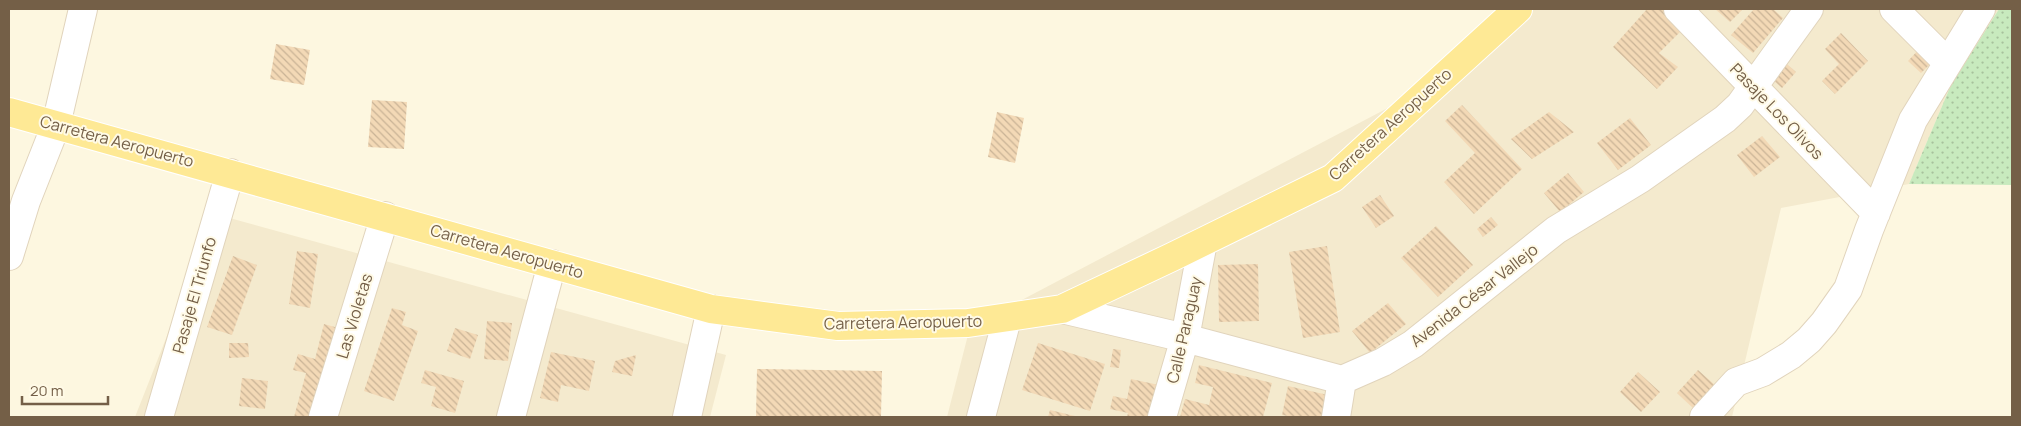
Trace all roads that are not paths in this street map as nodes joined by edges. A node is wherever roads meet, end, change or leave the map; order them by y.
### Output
1 (83, 9) edge
2 (1518, 9) edge
3 (1678, 9) edge
4 (1810, 9) edge
5 (1894, 9) edge
6 (1980, 9) edge
7 (1947, 62) junction
8 (1754, 87) junction
9 (9, 112) edge
10 (56, 125) junction
11 (230, 173) junction
12 (1876, 213) junction
13 (385, 216) junction
14 (1203, 242) junction
15 (9, 256) edge
16 (552, 264) junction
17 (712, 309) junction
18 (1062, 309) junction
19 (1007, 319) junction
20 (1185, 338) junction
21 (1342, 380) junction
22 (159, 417) edge
23 (323, 417) edge
24 (511, 417) edge
25 (687, 417) edge
26 (981, 417) edge
27 (1162, 417) edge
28 (1336, 417) edge
29 (1704, 417) edge

1 - 10 street
2 - 14 main road, Carretera Aeropuerto
3 - 8 street, Pasaje Los Olivos
4 - 8 street, Avenida César Vallejo
5 - 7 street
6 - 7 street
7 - 12 street
8 - 12 street, Pasaje Los Olivos
8 - 21 street, Avenida César Vallejo
9 - 10 main road, Carretera Aeropuerto
10 - 11 main road, Carretera Aeropuerto
10 - 15 street
11 - 13 main road, Carretera Aeropuerto
11 - 22 street, Pasaje El Triunfo
12 - 29 street
13 - 16 main road, Carretera Aeropuerto
13 - 23 street, Las Violetas
14 - 18 main road, Carretera Aeropuerto
14 - 20 street, Calle Paraguay
16 - 17 main road, Carretera Aeropuerto
16 - 24 street
17 - 19 main road, Carretera Aeropuerto
17 - 25 street
18 - 19 main road, Carretera Aeropuerto
18 - 20 street
19 - 26 street
20 - 21 street
20 - 27 street, Calle Paraguay
21 - 28 street

